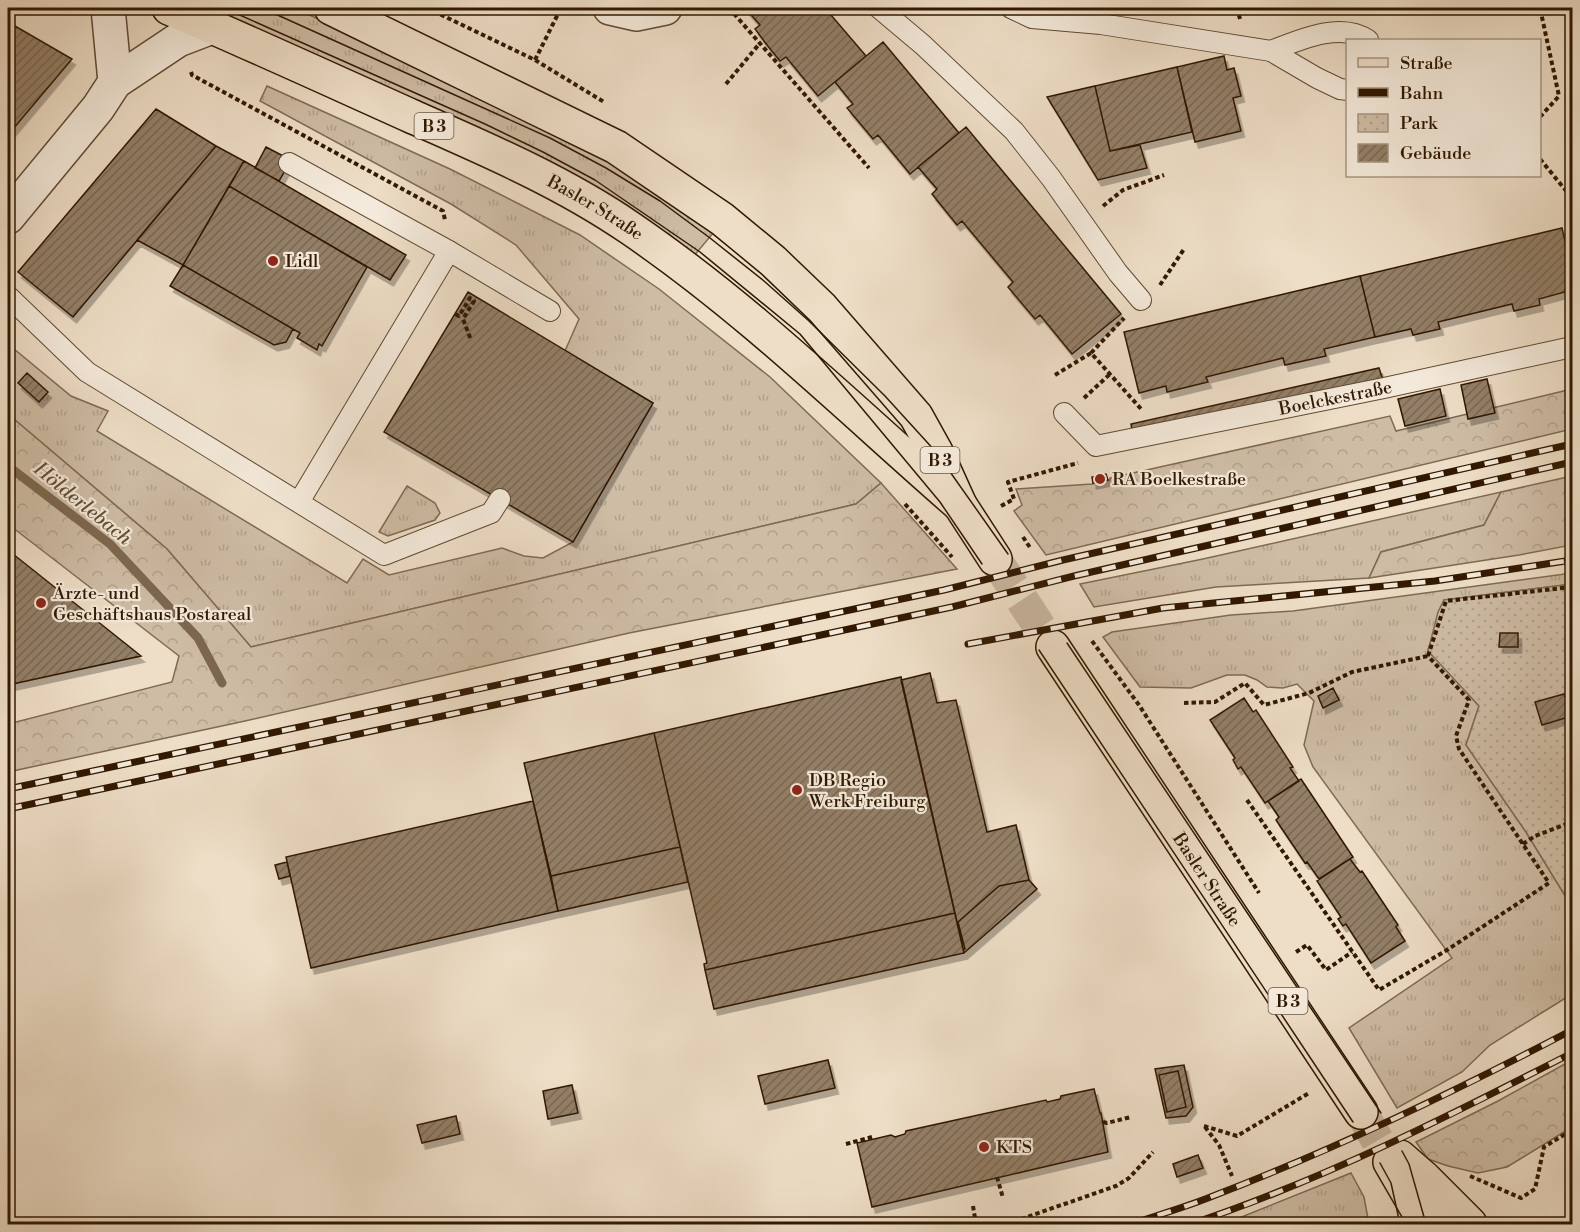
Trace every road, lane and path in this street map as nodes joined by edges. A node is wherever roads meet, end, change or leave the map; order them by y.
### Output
1 (108, 8) edge
2 (169, 8) edge
3 (331, 8) edge
4 (561, 8) edge
5 (610, 8) edge
6 (665, 8) edge
7 (729, 8) edge
8 (879, 8) edge
9 (1011, 8) edge
10 (1540, 8) edge
11 (1567, 8) edge
12 (1572, 13) edge
13 (212, 27) junction
14 (1366, 39) edge
15 (178, 40) junction
16 (760, 43) junction
17 (1271, 51) junction
18 (535, 60) dead end
19 (115, 82) junction
20 (726, 84) dead end
21 (1346, 90) edge
22 (1541, 115) edge
23 (1541, 161) edge
24 (289, 163) dead end
25 (870, 168) dead end
26 (1164, 175) dead end
27 (1572, 198) edge
28 (8, 217) edge
29 (1083, 222) junction
30 (1184, 249) dead end
31 (449, 251) junction
32 (1164, 282) dead end
33 (8, 296) edge
34 (1141, 300) dead end
35 (550, 311) dead end
36 (455, 314) dead end
37 (471, 340) dead end
38 (1572, 347) edge
39 (1110, 374) junction
40 (1055, 375) dead end
41 (1095, 388) dead end
42 (1152, 408) dead end
43 (1064, 413) dead end
44 (1059, 470) dead end
45 (898, 496) dead end
46 (500, 499) dead end
47 (299, 502) junction
48 (960, 505) junction
49 (1001, 506) dead end
50 (995, 559) tunnel mouth
51 (959, 565) dead end
52 (1572, 587) edge
53 (1053, 647) tunnel mouth
54 (1428, 656) junction
55 (1184, 703) dead end
56 (1247, 800) dead end
57 (1572, 822) edge
58 (1523, 844) junction
59 (1296, 952) dead end
60 (1353, 952) junction
61 (1305, 1095) dead end
62 (1361, 1112) tunnel mouth
63 (1131, 1117) dead end
64 (1103, 1122) dead end
65 (1572, 1130) edge
66 (872, 1137) dead end
67 (846, 1144) dead end
68 (1153, 1152) dead end
69 (1466, 1175) dead end
70 (1232, 1176) dead end
71 (997, 1177) dead end
72 (1003, 1198) dead end
73 (973, 1206) dead end
74 (976, 1224) edge
75 (1007, 1224) edge
76 (1426, 1224) edge
77 (1470, 1224) edge

1 - 19 street
2 - 13 main road, Basler Straße / B 3
3 - 48 main road, Basler Straße / B 3
4 - 18 path
5 - 6 street
7 - 16 path
8 - 29 lane
9 - 17 lane
10 - 22 path
11 - 12 path
13 - 15 street
13 - 48 main road, Basler Straße / B 3
14 - 17 lane
15 - 19 street
15 - 31 path
16 - 20 path
16 - 25 path
17 - 21 lane
19 - 28 street
23 - 27 path
24 - 31 lane
26 - 29 path
29 - 34 lane
30 - 32 path
31 - 35 lane
31 - 47 lane
33 - 47 lane
36 - 37 path
38 - 43 lane, Boelckestraße
39 - 40 path
39 - 41 path
39 - 42 path
44 - 49 path
45 - 51 path
46 - 47 lane
48 - 50 main road, Basler Straße / B 3
52 - 54 path
53 - 62 main road, Basler Straße / B 3
54 - 55 path
54 - 58 path
56 - 60 path
57 - 58 path
58 - 60 path
59 - 60 path
61 - 70 path
63 - 64 path
65 - 69 path
66 - 67 path
68 - 75 path
71 - 72 path
73 - 74 path
76 - 77 main road

